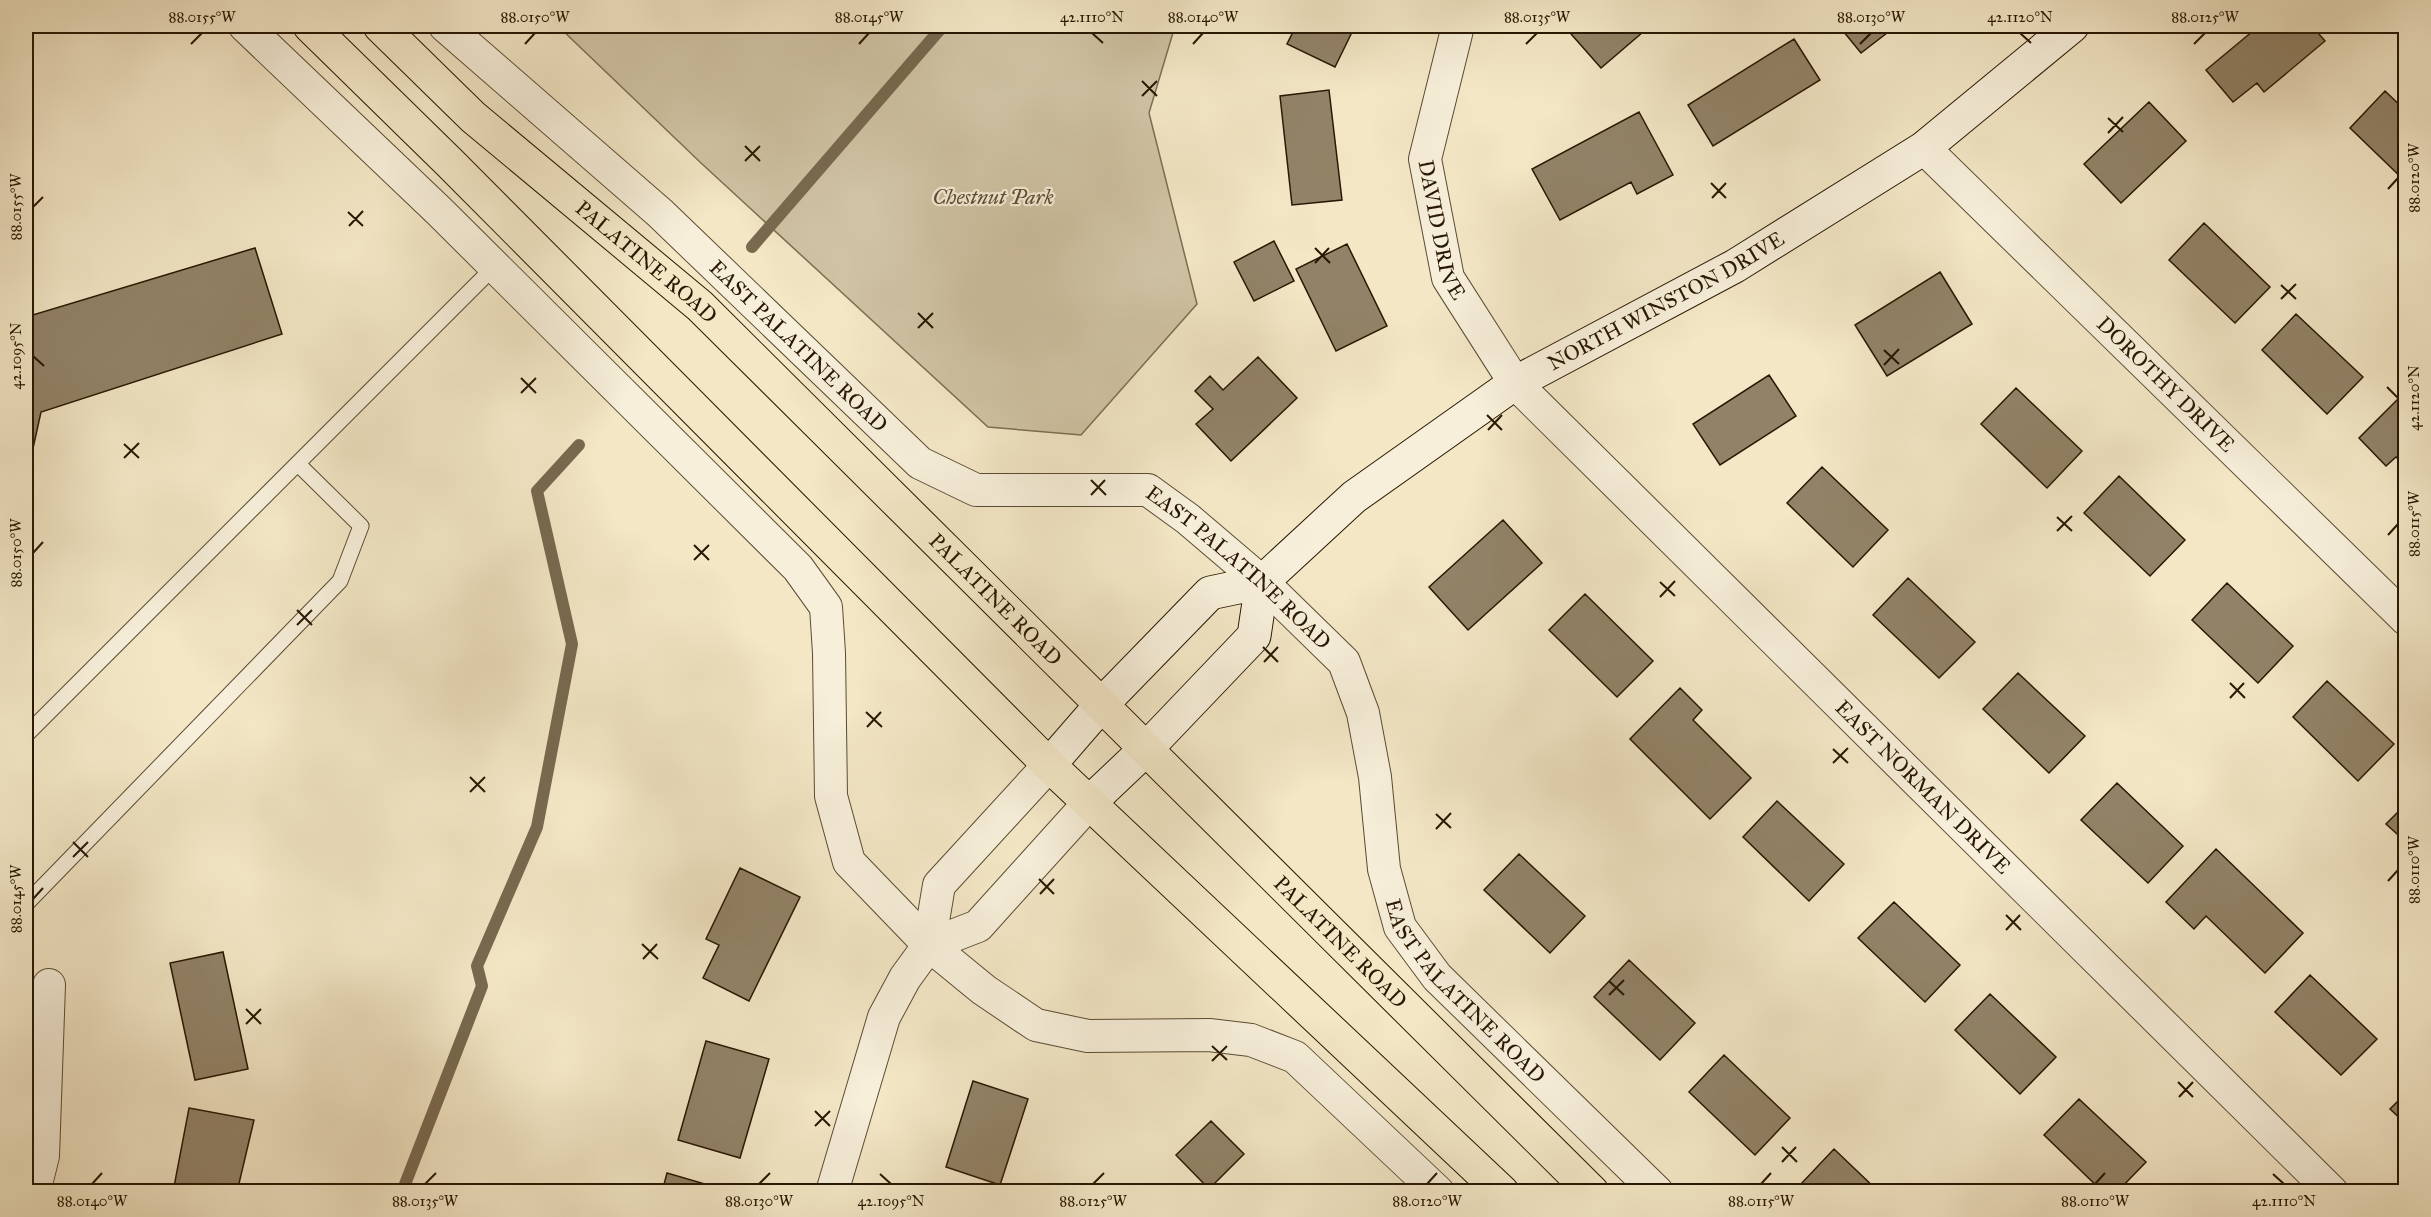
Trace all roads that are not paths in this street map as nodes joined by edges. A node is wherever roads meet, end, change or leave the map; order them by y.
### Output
1 (245, 26) edge
2 (310, 26) edge
3 (380, 26) edge
4 (445, 26) edge
5 (1458, 26) edge
6 (2072, 26) edge
7 (1924, 148) junction
8 (495, 266) junction
9 (1515, 383) junction
10 (298, 464) junction
11 (1262, 582) junction
12 (2406, 619) edge
13 (1102, 704) junction
14 (26, 735) edge
15 (1147, 748) junction
16 (1049, 765) junction
17 (1090, 802) junction
18 (26, 902) edge
19 (929, 945) junction
20 (49, 984) dead end
21 (34, 1191) edge
22 (832, 1191) edge
23 (1438, 1191) edge
24 (1502, 1191) edge
25 (1592, 1191) edge
26 (1657, 1191) edge
27 (2332, 1191) edge

1 - 8 street
2 - 16 main road
3 - 13 main road, PALATINE ROAD
4 - 11 street, EAST PALATINE ROAD
5 - 9 street, DAVID DRIVE
6 - 7 street, NORTH WINSTON DRIVE
7 - 9 street, NORTH WINSTON DRIVE
7 - 12 street, DOROTHY DRIVE
8 - 10 lane
8 - 19 street
9 - 11 street, NORTH WINSTON DRIVE
9 - 27 street, EAST NORMAN DRIVE
10 - 14 lane
10 - 18 lane
11 - 13 street
11 - 15 street
11 - 26 street, EAST PALATINE ROAD
13 - 15 main road, PALATINE ROAD
13 - 16 street
15 - 17 street
15 - 25 main road, PALATINE ROAD
16 - 17 main road
16 - 19 street
17 - 19 street
17 - 24 main road
19 - 22 street
19 - 23 street
20 - 21 street

